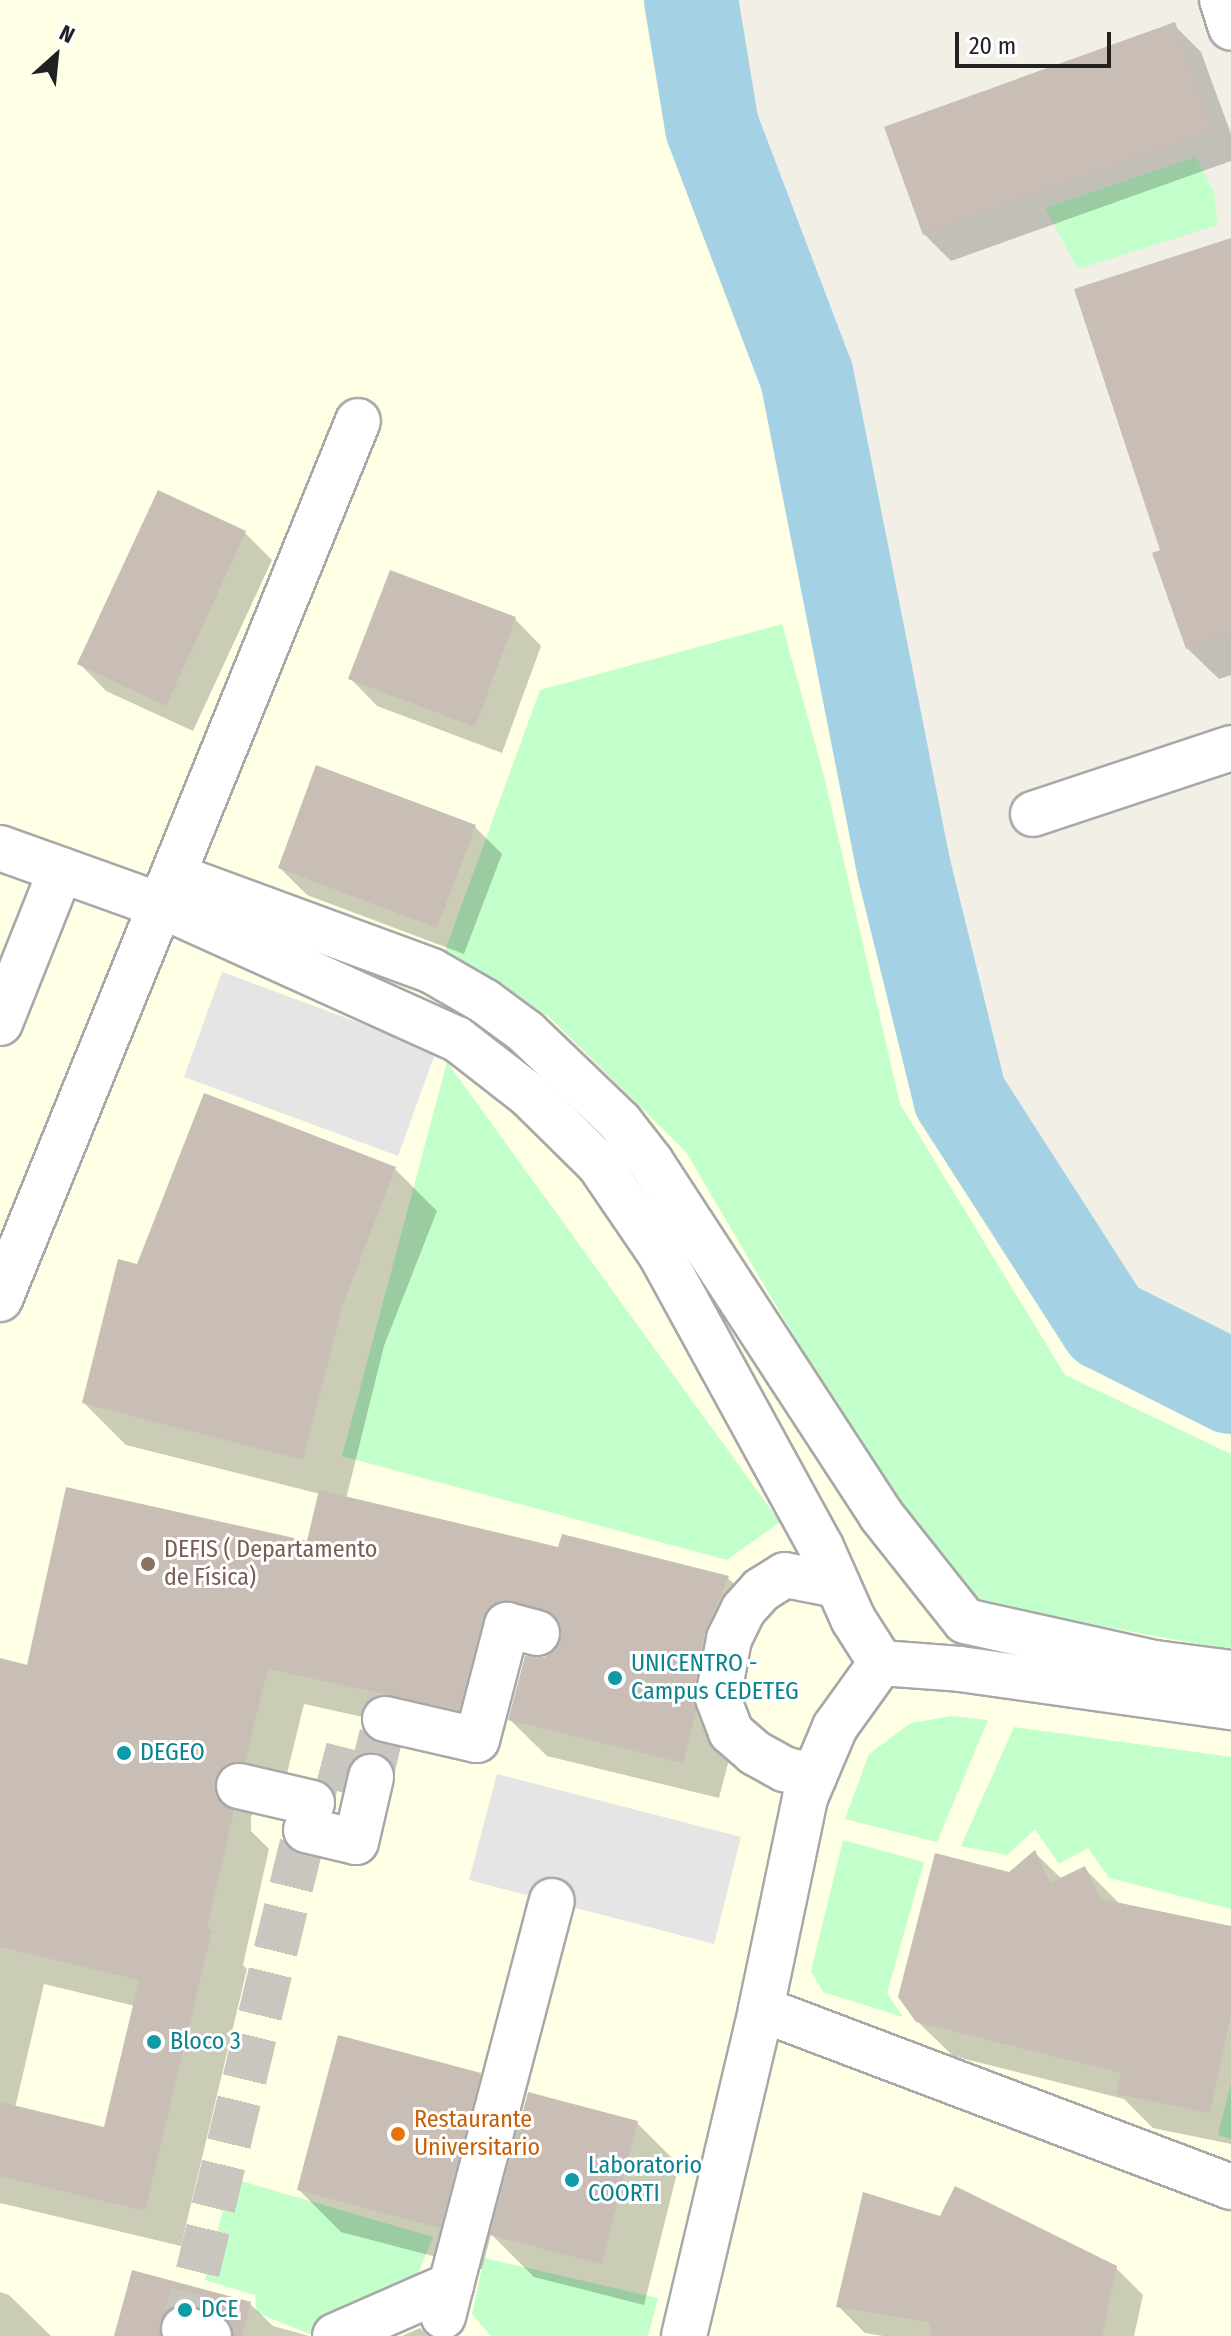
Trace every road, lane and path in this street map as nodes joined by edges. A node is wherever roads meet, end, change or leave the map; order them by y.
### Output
1 (1222, 0) edge
2 (1231, 28) edge
3 (358, 421) dead end
4 (1231, 748) edge
5 (1033, 814) dead end
6 (0, 848) edge
7 (61, 870) junction
8 (168, 891) junction
9 (0, 1023) edge
10 (0, 1299) edge
11 (836, 1585) junction
12 (537, 1633) dead end
13 (881, 1663) junction
14 (1231, 1673) edge
15 (1231, 1707) edge
16 (385, 1719) dead end
17 (371, 1777) dead end
18 (814, 1777) junction
19 (239, 1786) dead end
20 (552, 1901) dead end
21 (761, 2009) junction
22 (1231, 2187) edge
23 (335, 2336) edge
24 (684, 2336) edge

1 - 2 street
3 - 8 street
4 - 5 street
6 - 7 street
7 - 8 street
7 - 9 street
8 - 10 street
8 - 11 street
8 - 14 street
11 - 13 street
11 - 18 street
12 - 16 street
13 - 15 street
13 - 18 street
17 - 19 street
18 - 21 street
20 - 23 street
21 - 22 street
21 - 24 street

